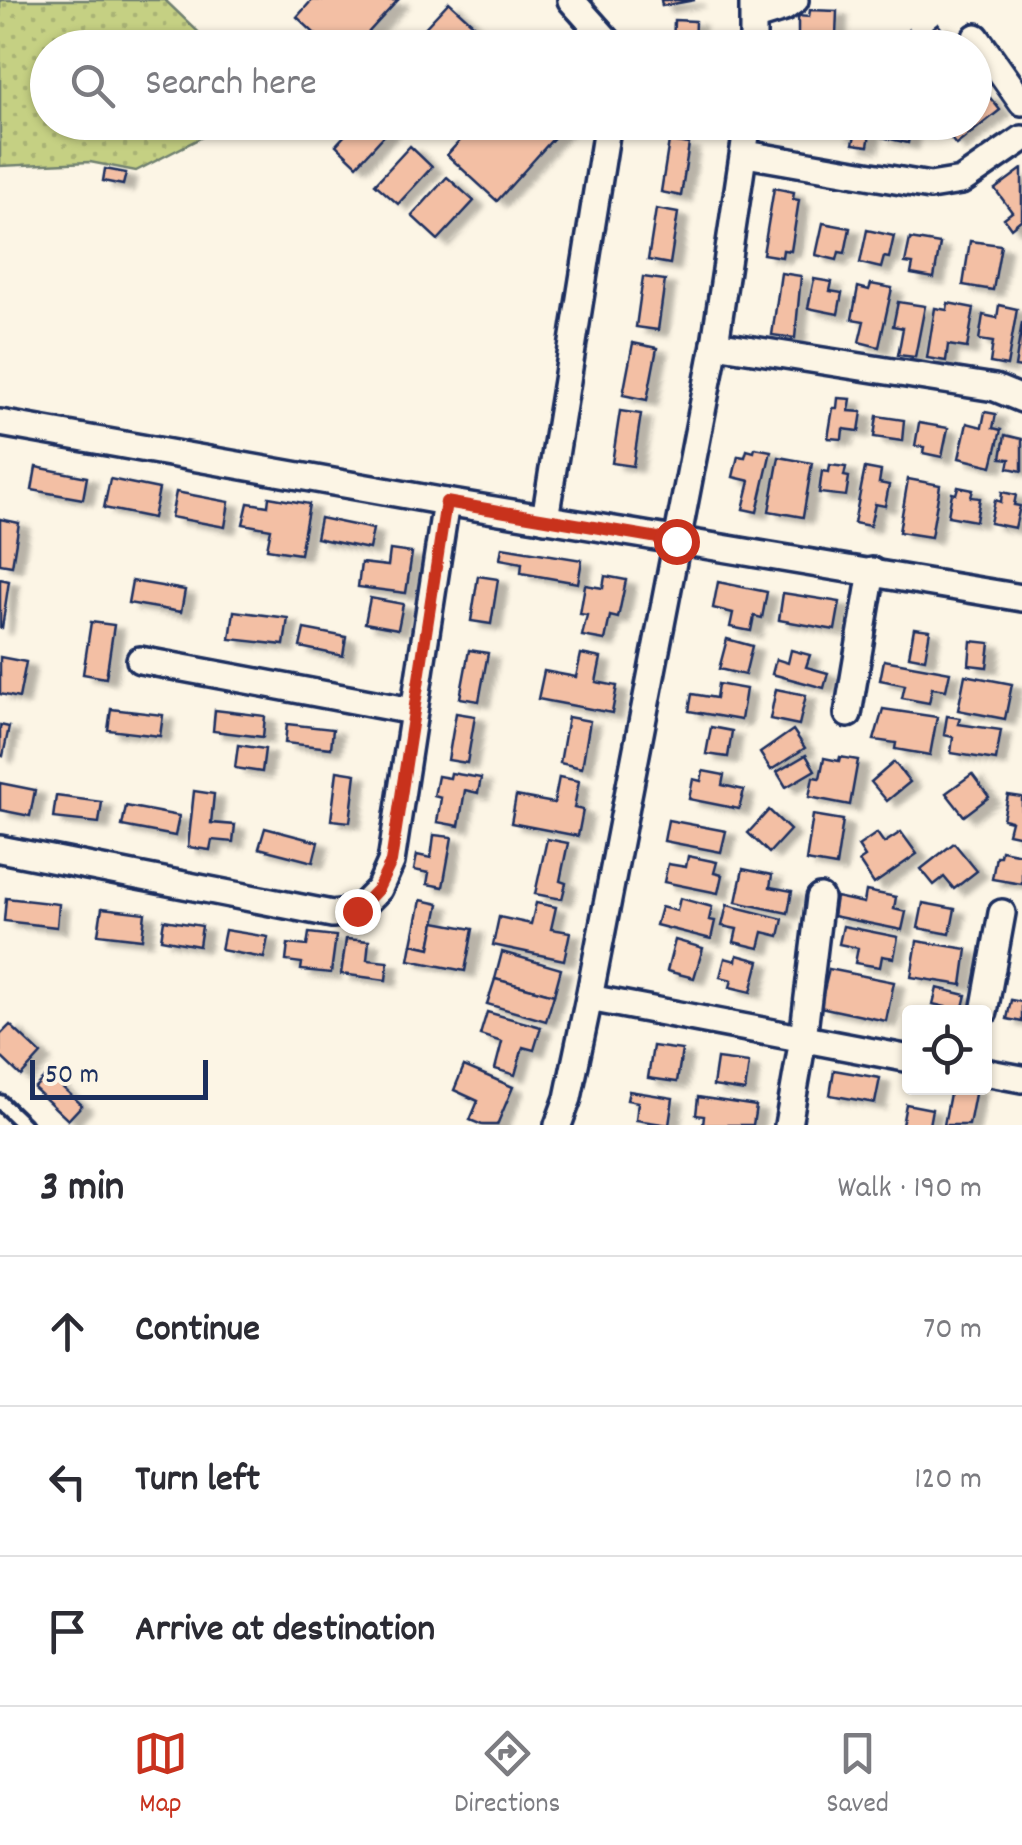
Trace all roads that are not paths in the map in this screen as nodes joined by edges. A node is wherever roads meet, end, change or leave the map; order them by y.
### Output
1 (570, 0) edge
2 (795, 0) edge
3 (754, 8) edge
4 (598, 30) edge
5 (992, 60) edge
6 (1022, 102) edge
7 (1022, 139) edge
8 (605, 140) edge
9 (747, 140) edge
10 (746, 154) junction
11 (715, 344) junction
12 (1022, 399) edge
13 (0, 423) edge
14 (446, 502) junction
15 (546, 519) junction
16 (676, 541) junction
17 (872, 572) junction
18 (1022, 598) edge
19 (140, 660) dead end
20 (412, 711) junction
21 (848, 714) dead end
22 (0, 849) edge
23 (820, 898) dead end
24 (1002, 913) dead end
25 (589, 998) junction
26 (985, 1005) edge
27 (803, 1039) junction
28 (902, 1058) edge
29 (992, 1073) edge
30 (1022, 1079) edge
31 (0, 1102) edge
32 (24, 1125) edge
33 (558, 1125) edge
34 (788, 1125) edge

1 - 4 street
2 - 3 street
5 - 6 street
7 - 10 street
8 - 15 street
9 - 10 street
10 - 11 street
11 - 12 street
11 - 16 street
13 - 14 street
14 - 15 street
14 - 20 street
15 - 16 street
16 - 17 street
16 - 25 street
17 - 18 street
17 - 21 street
19 - 20 street
20 - 22 street
23 - 27 street
24 - 26 street
25 - 27 street
25 - 33 street
27 - 28 street
27 - 34 street
29 - 30 street
31 - 32 lane

